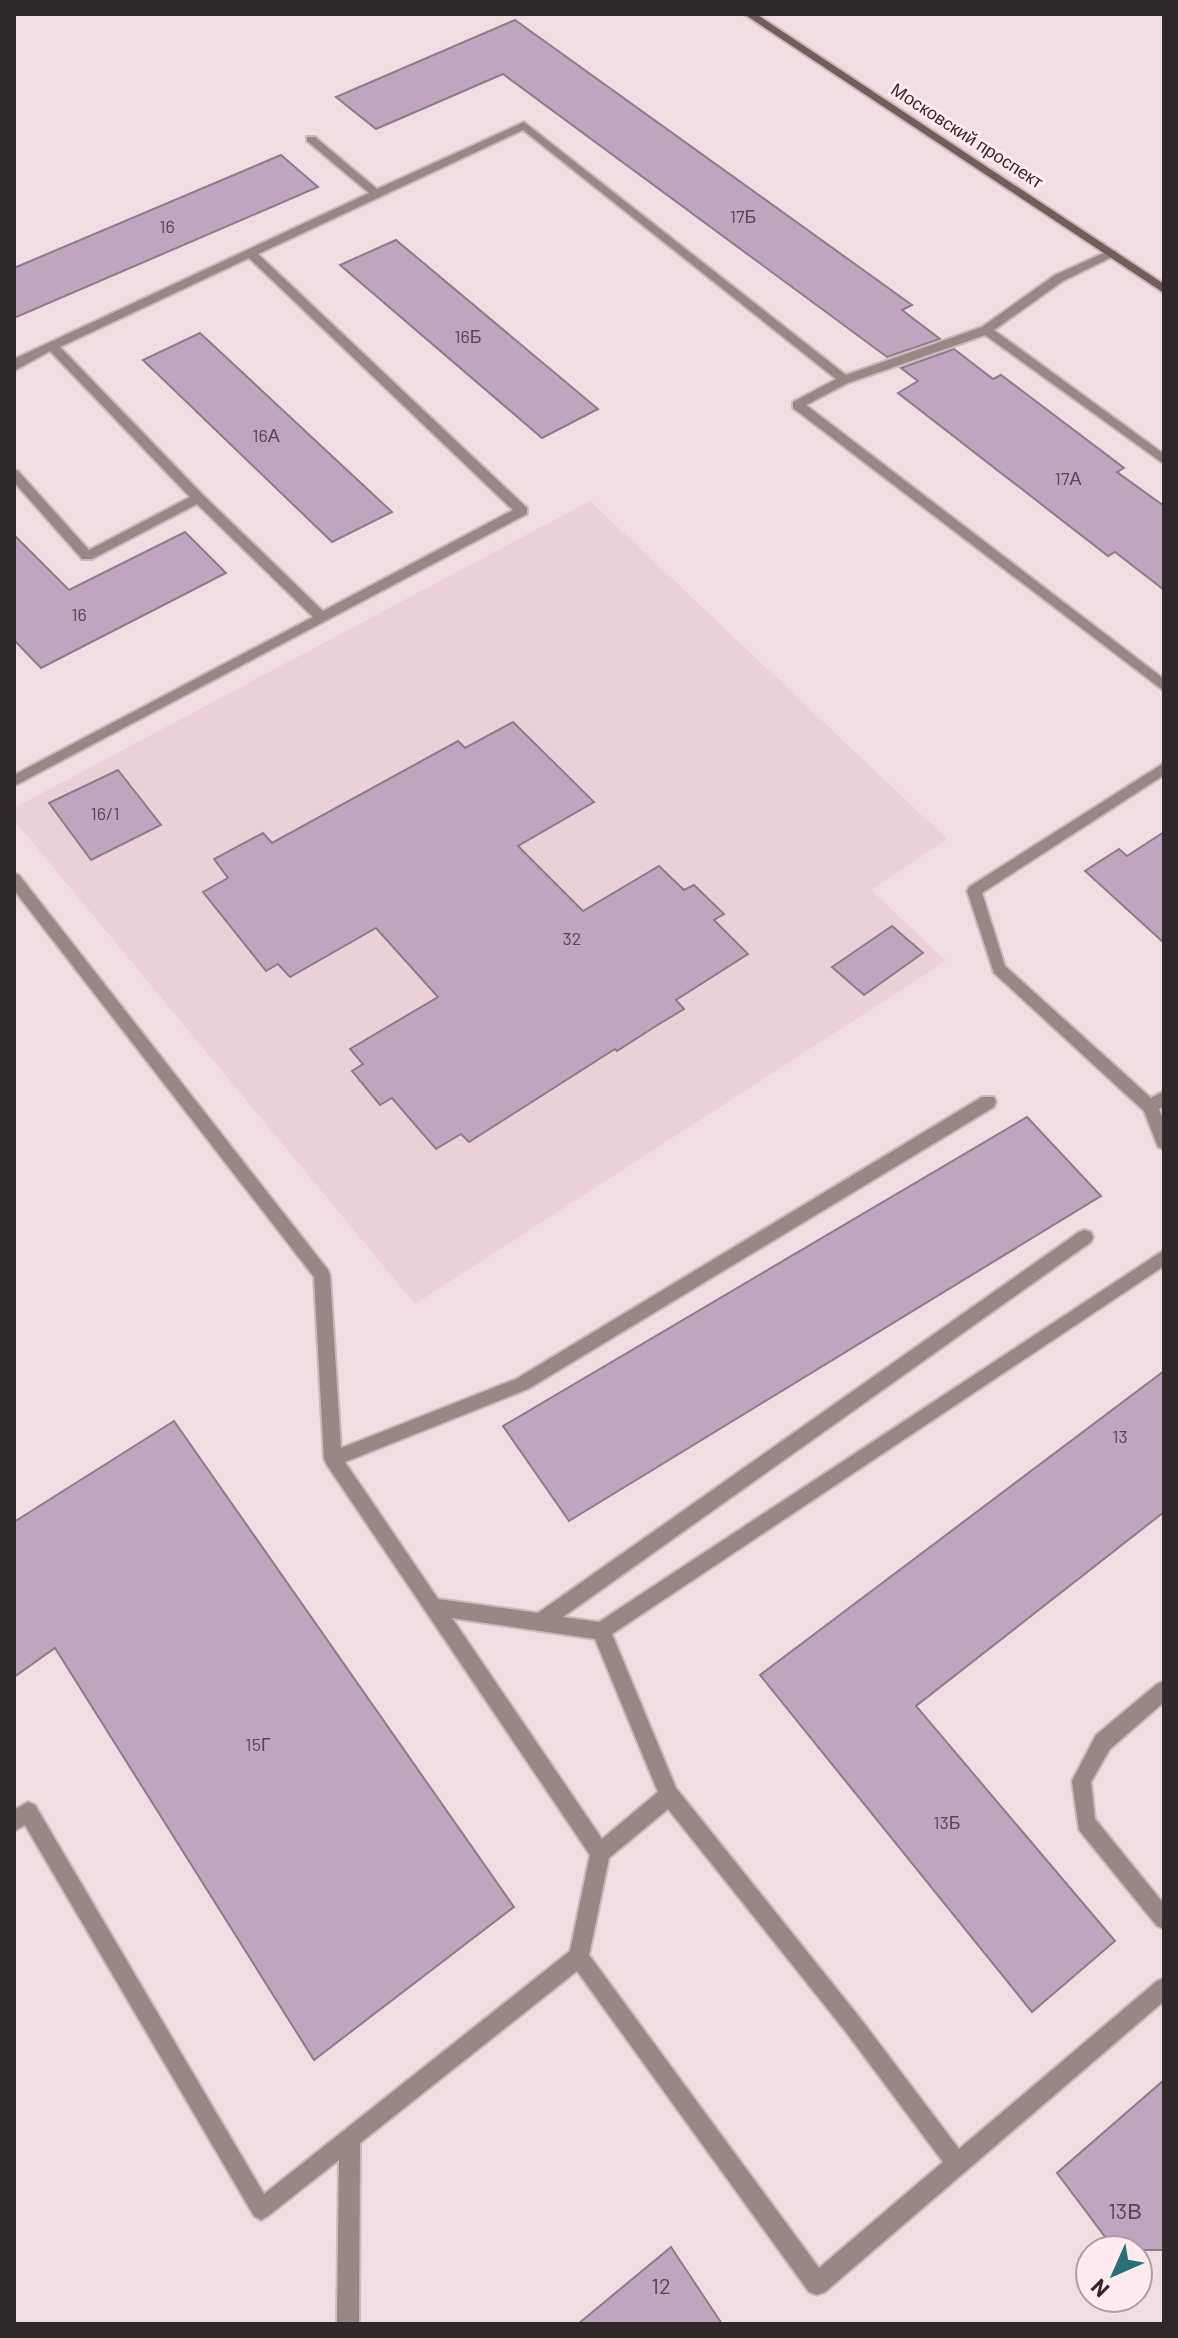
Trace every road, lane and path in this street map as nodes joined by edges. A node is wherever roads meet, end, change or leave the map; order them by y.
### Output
1 (749, 14) edge
2 (311, 139) dead end
3 (376, 194) junction
4 (250, 253) junction
5 (1112, 253) junction
6 (1164, 289) edge
7 (986, 330) junction
8 (52, 346) junction
9 (14, 367) edge
10 (844, 380) junction
11 (1164, 460) edge
12 (14, 474) edge
13 (198, 498) junction
14 (322, 618) junction
15 (1164, 686) edge
16 (1164, 768) edge
17 (14, 781) edge
18 (14, 879) edge
19 (1164, 1097) edge
20 (988, 1102) dead end
21 (1150, 1107) junction
22 (1164, 1142) edge
23 (1085, 1237) dead end
24 (1164, 1257) edge
25 (333, 1459) junction
26 (433, 1607) junction
27 (541, 1622) junction
28 (601, 1631) junction
29 (1164, 1690) edge
30 (669, 1795) junction
31 (14, 1821) edge
32 (600, 1853) junction
33 (1164, 1919) edge
34 (579, 1957) junction
35 (1164, 1988) edge
36 (350, 2138) junction
37 (956, 2162) junction
38 (348, 2324) edge

1 - 5 main road, Московский проспект
2 - 3 lane
3 - 4 lane
3 - 10 lane
4 - 8 lane
4 - 14 lane
5 - 6 main road, Московский проспект
5 - 7 lane
7 - 10 lane
7 - 11 lane
8 - 9 lane
8 - 13 lane
10 - 15 lane
12 - 13 lane
13 - 14 lane
14 - 17 lane
16 - 21 lane
18 - 25 lane
19 - 21 lane
20 - 25 lane
21 - 22 lane
23 - 27 lane
24 - 28 lane
25 - 26 lane
26 - 27 lane
26 - 32 lane
27 - 28 lane
28 - 30 lane
29 - 33 lane
30 - 32 lane
30 - 37 lane
31 - 36 lane
32 - 34 lane
34 - 36 lane
34 - 37 lane
35 - 37 lane
36 - 38 lane

